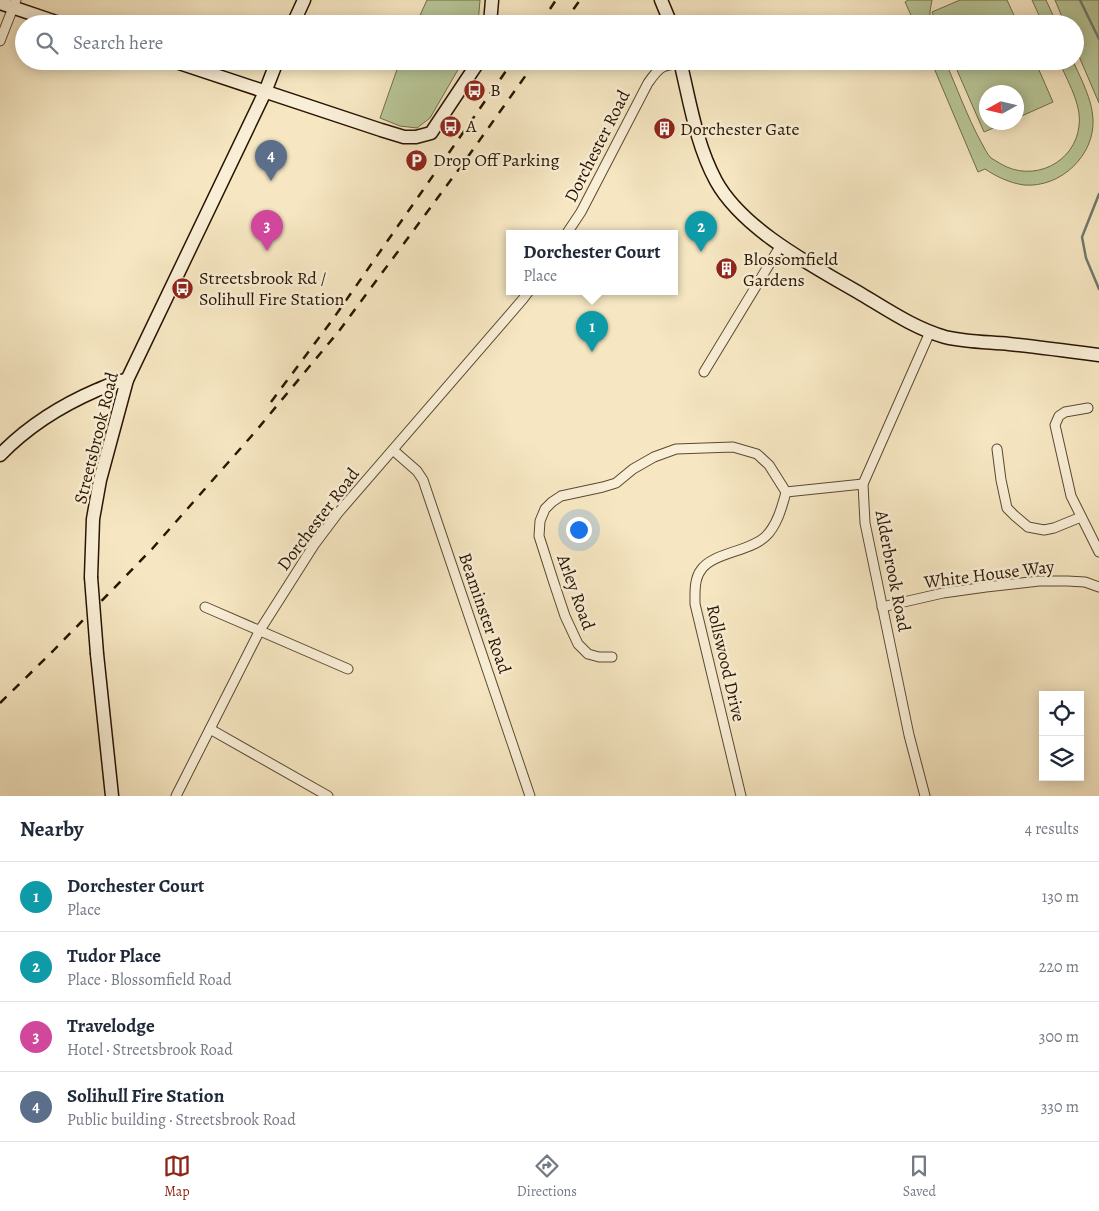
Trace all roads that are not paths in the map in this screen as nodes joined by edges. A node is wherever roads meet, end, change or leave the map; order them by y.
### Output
1 (304, 0) edge
2 (492, 0) edge
3 (661, 0) edge
4 (0, 3) edge
5 (14, 4) edge
6 (40, 15) edge
7 (297, 15) edge
8 (491, 15) edge
9 (667, 15) edge
10 (0, 41) edge
11 (200, 70) edge
12 (274, 70) edge
13 (473, 70) edge
14 (659, 70) edge
15 (683, 70) edge
16 (265, 92) junction
17 (569, 230) edge
18 (781, 245) junction
19 (526, 295) edge
20 (930, 332) junction
21 (1099, 355) edge
22 (704, 372) dead end
23 (126, 380) junction
24 (1088, 408) dead end
25 (997, 449) dead end
26 (393, 450) junction
27 (0, 455) edge
28 (863, 484) junction
29 (786, 492) junction
30 (1081, 517) junction
31 (1099, 552) edge
32 (1099, 586) edge
33 (205, 607) dead end
34 (882, 607) junction
35 (260, 630) junction
36 (612, 657) dead end
37 (348, 669) dead end
38 (210, 729) junction
39 (112, 796) edge
40 (176, 796) edge
41 (328, 796) edge
42 (530, 796) edge
43 (741, 796) edge
44 (925, 796) edge

1 - 7 main road
2 - 8 main road
3 - 9 main road
4 - 5 main road
5 - 6 main road
5 - 10 street
11 - 16 main road
12 - 16 main road, Streetsbrook Road
13 - 16 main road
14 - 17 street, Dorchester Road
15 - 18 main road
16 - 23 main road, Streetsbrook Road
18 - 20 main road
18 - 22 street
19 - 26 street, Dorchester Road
20 - 21 main road
20 - 28 street, Alderbrook Road
23 - 27 main road
23 - 39 main road, Streetsbrook Road, bridge
24 - 30 street
25 - 30 street
26 - 35 street, Dorchester Road
26 - 42 street, Beaminster Road
28 - 29 street
28 - 34 street, Alderbrook Road
29 - 36 street, Arley Road
29 - 43 street, Rollswood Drive
30 - 31 street
32 - 34 street, White House Way
33 - 35 street
34 - 44 street, Alderbrook Road
35 - 37 street
35 - 38 street, Dorchester Road
38 - 40 street, Dorchester Road
38 - 41 street

